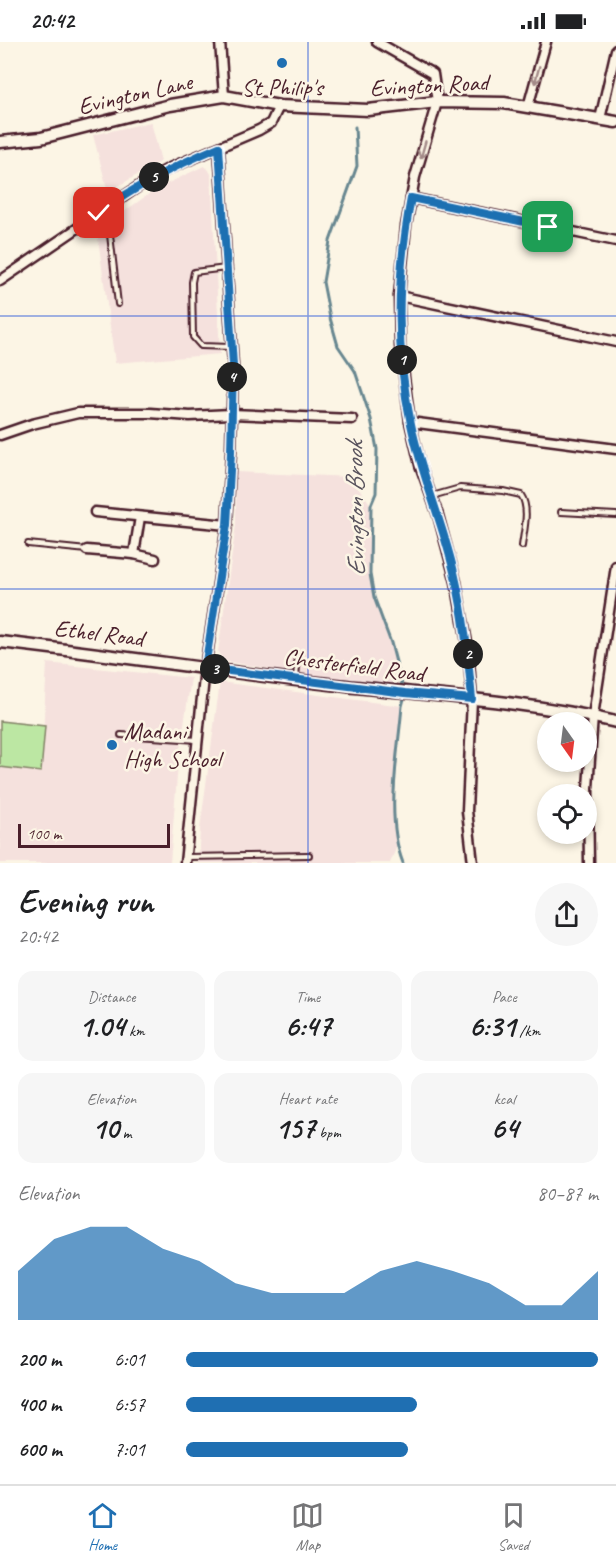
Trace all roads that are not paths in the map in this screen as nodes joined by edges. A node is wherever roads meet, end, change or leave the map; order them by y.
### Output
1 (220, 42) edge
2 (377, 42) edge
3 (546, 42) edge
4 (616, 50) edge
5 (224, 96) junction
6 (437, 102) junction
7 (279, 106) junction
8 (528, 107) junction
9 (600, 119) junction
10 (616, 122) edge
11 (0, 142) edge
12 (219, 147) junction
13 (411, 198) junction
14 (99, 213) junction
15 (616, 241) edge
16 (226, 268) junction
17 (0, 281) edge
18 (399, 297) junction
19 (118, 304) dead end
20 (616, 342) edge
21 (231, 347) junction
22 (231, 414) junction
23 (352, 419) dead end
24 (410, 423) junction
25 (0, 435) edge
26 (616, 449) edge
27 (431, 496) junction
28 (95, 512) dead end
29 (561, 512) dead end
30 (616, 515) edge
31 (140, 517) junction
32 (227, 525) junction
33 (28, 544) dead end
34 (522, 546) dead end
35 (87, 550) joint
36 (134, 554) junction
37 (155, 559) dead end
38 (616, 566) edge
39 (0, 642) edge
40 (298, 655) dead end
41 (193, 666) joint
42 (205, 668) junction
43 (296, 680) junction
44 (472, 699) junction
45 (565, 712) edge
46 (594, 712) edge
47 (597, 717) edge
48 (616, 722) edge
49 (122, 735) dead end
50 (199, 740) junction
51 (589, 772) edge
52 (309, 855) dead end
53 (185, 860) edge
54 (474, 863) edge
55 (589, 863) edge

1 - 5 street
2 - 6 street
3 -> 8 street
4 - 9 street
5 - 7 street, Evington Lane
5 - 11 street, Evington Lane
6 - 7 street, Evington Road
6 - 8 street, Evington Road
6 -> 13 street
7 - 12 street
8 - 9 street, Evington Road
9 - 10 street, Evington Road
12 - 14 street
12 - 16 street
13 - 15 street
13 - 18 street
14 - 17 street
14 - 19 lane
16 - 21 street
16 - 21 lane
18 - 20 street
18 - 24 street
21 - 22 street
22 - 23 street
22 - 25 street
22 - 32 street
24 - 26 street
24 - 27 street
27 - 34 lane
27 - 44 street
28 - 31 street
29 - 30 lane
31 - 32 street
31 - 36 street
32 - 42 street
33 - 35 lane
35 - 36 street
36 - 37 street
38 - 46 street
39 - 41 street, Ethel Road
40 - 43 lane
41 - 42 street, Chesterfield Road
42 - 43 street, Chesterfield Road
42 - 50 street
43 - 44 street, Chesterfield Road
44 - 45 street, Chesterfield Road
44 - 54 street
47 - 48 street, Chesterfield Road
49 - 50 lane
50 - 53 street
51 - 55 street
52 - 53 lane

